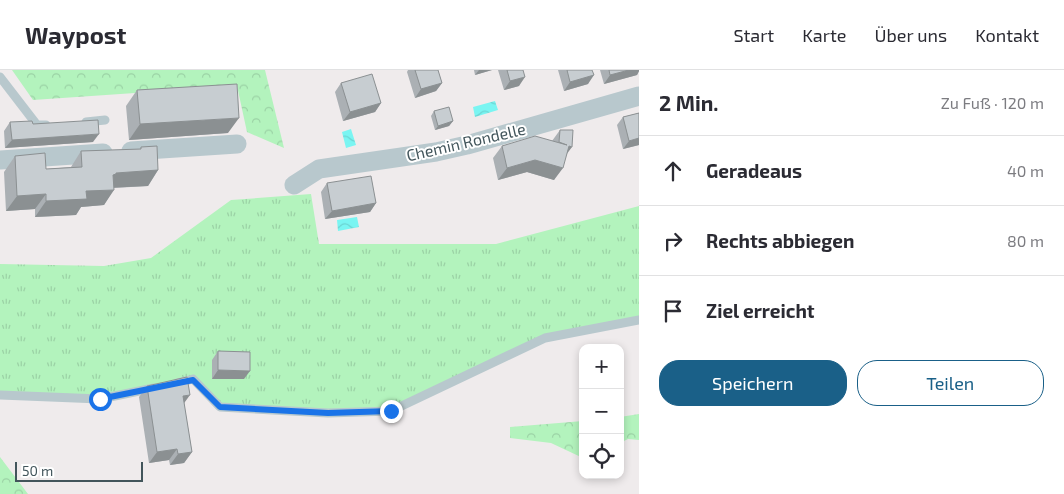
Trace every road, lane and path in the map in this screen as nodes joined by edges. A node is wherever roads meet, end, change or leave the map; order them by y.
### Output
1 (0, 77) edge
2 (639, 96) edge
3 (105, 120) dead end
4 (76, 123) edge
5 (56, 124) edge
6 (237, 144) dead end
7 (0, 160) edge
8 (294, 185) dead end
9 (639, 320) edge
10 (0, 395) edge

1 - 5 lane
2 - 8 street, Chemin Rondelle
3 - 4 lane
6 - 7 street
9 - 10 lane

